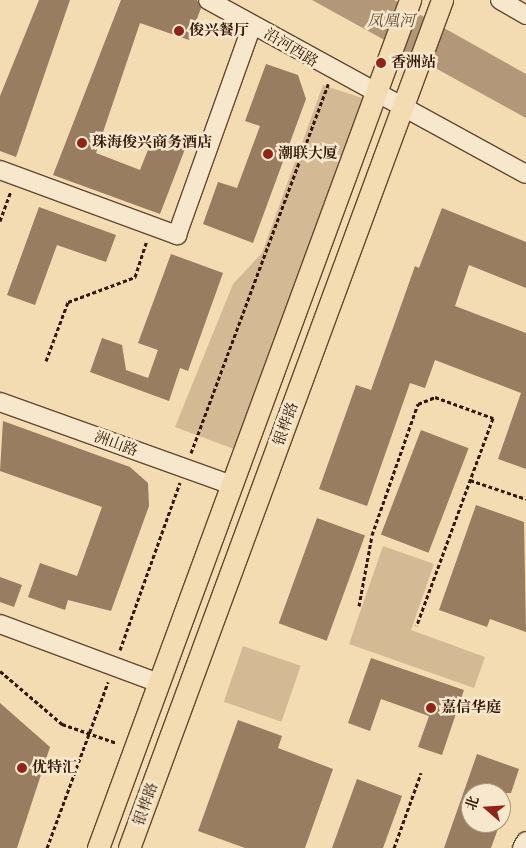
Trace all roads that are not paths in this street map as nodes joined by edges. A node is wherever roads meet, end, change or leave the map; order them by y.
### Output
1 (208, 0) edge
2 (410, 0) edge
3 (442, 0) edge
4 (500, 0) edge
5 (526, 15) edge
6 (252, 25) junction
7 (377, 90) junction
8 (404, 105) junction
9 (8, 173) edge
10 (526, 174) edge
11 (0, 402) edge
12 (232, 485) junction
13 (0, 624) edge
14 (159, 683) junction
15 (526, 841) edge
16 (98, 848) edge
17 (129, 848) edge
18 (522, 848) edge

1 - 6 street, 沿河西路
2 - 7 main road, 银桦路
3 - 8 main road, 银桦路
4 - 5 street
6 - 7 street, 沿河西路
6 - 9 street
7 - 8 street, 沿河西路
7 - 12 main road, 银桦路
8 - 10 street
8 - 17 main road, 银桦路
11 - 12 street, 洲山路
12 - 14 main road, 银桦路
13 - 14 street
14 - 16 main road, 银桦路
15 - 18 street

